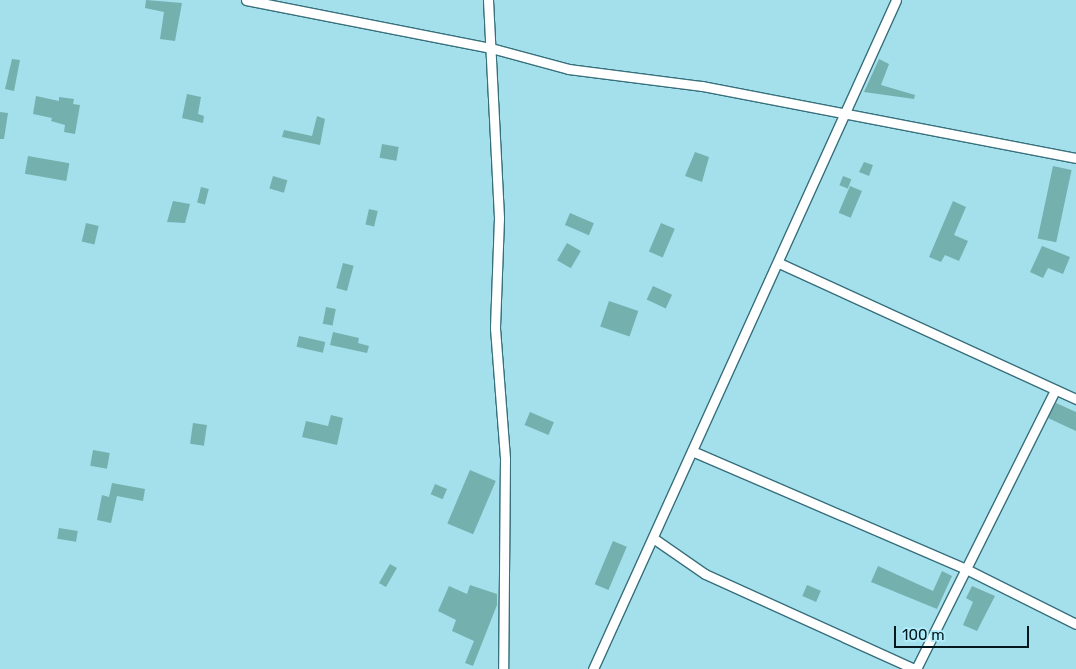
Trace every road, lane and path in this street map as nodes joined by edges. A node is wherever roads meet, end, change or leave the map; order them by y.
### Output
1 (246, 0) edge
2 (488, 0) edge
3 (896, 0) edge
4 (491, 48) junction
5 (847, 111) junction
6 (1076, 158) edge
7 (780, 263) junction
8 (1055, 390) junction
9 (1076, 399) edge
10 (692, 451) junction
11 (653, 538) junction
12 (966, 569) junction
13 (1076, 624) edge
14 (503, 669) edge
15 (593, 669) edge
16 (915, 669) edge

1 - 4 street
2 - 4 street
3 - 5 street
4 - 5 street
4 - 14 street
5 - 6 street
5 - 7 street
7 - 8 street
7 - 10 street
8 - 9 street
8 - 12 street
10 - 11 street
10 - 12 street
11 - 15 street
11 - 16 street
12 - 13 street
12 - 16 street

